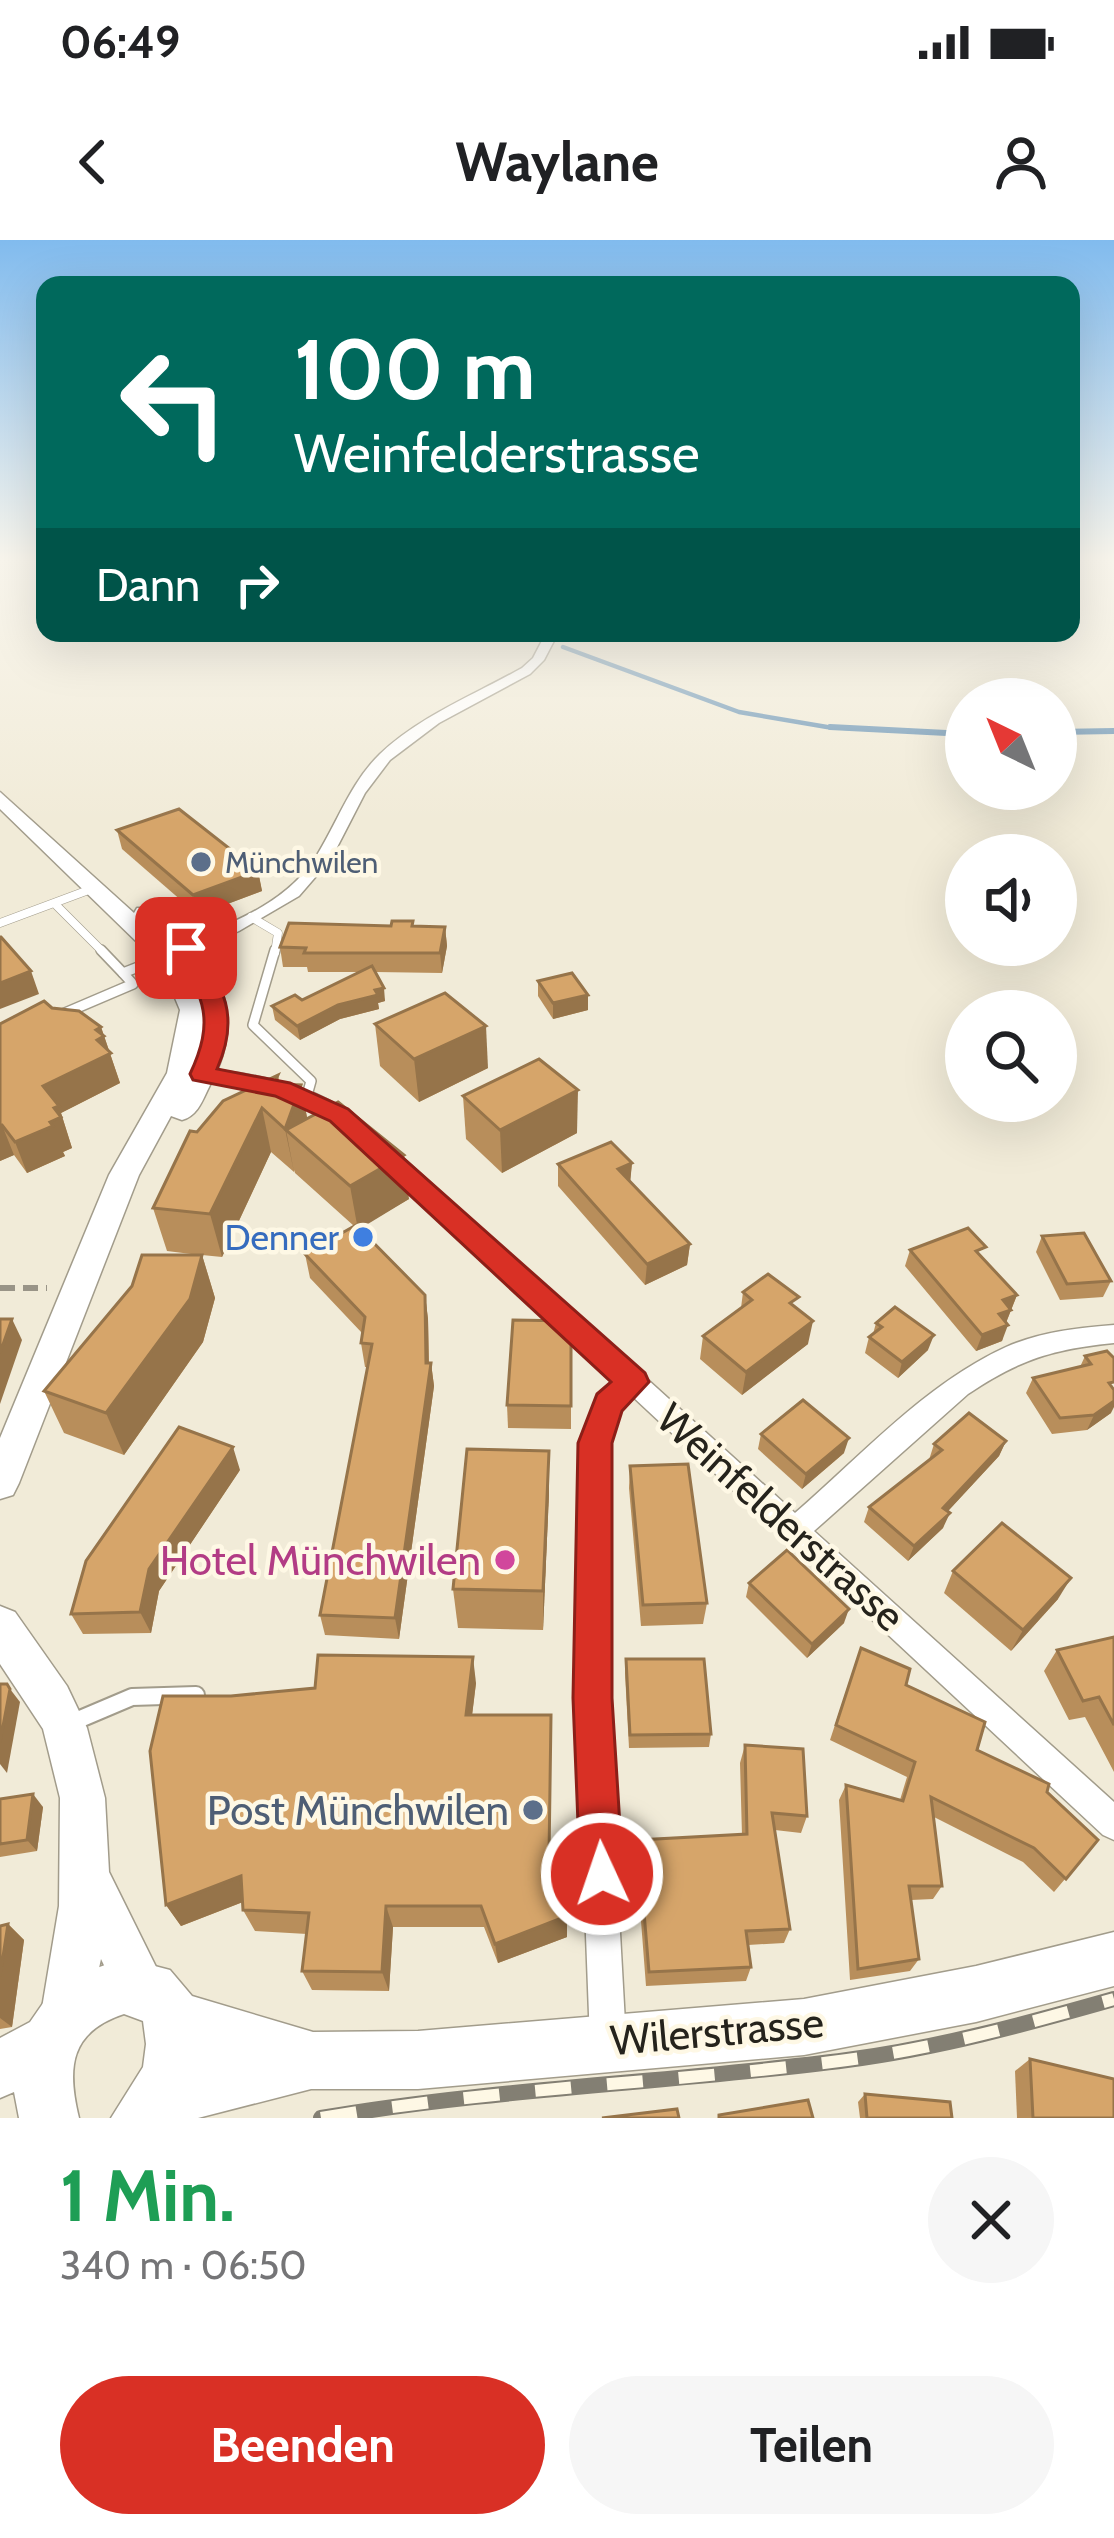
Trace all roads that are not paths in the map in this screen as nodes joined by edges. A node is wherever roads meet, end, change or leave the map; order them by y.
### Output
1 (546, 645) edge
2 (0, 798) edge
3 (90, 882) junction
4 (57, 905) junction
5 (251, 917) junction
6 (0, 923) edge
7 (175, 953) junction
8 (123, 974) junction
9 (44, 1022) edge
10 (191, 1074) junction
11 (306, 1099) junction
12 (1114, 1334) edge
13 (633, 1382) junction
14 (0, 1483) edge
15 (796, 1530) junction
16 (0, 1626) edge
17 (196, 1695) edge
18 (65, 1726) junction
19 (1114, 1824) edge
20 (87, 1880) junction
21 (1114, 1959) edge
22 (156, 2002) junction
23 (608, 2041) junction
24 (38, 2042) edge
25 (314, 2061) junction
26 (149, 2109) edge
27 (35, 2115) edge

1 - 5 street
2 - 3 main road
3 - 4 lane
3 - 7 main road
4 - 6 lane
4 - 8 lane
5 - 7 street
5 - 11 lane
7 - 8 lane
7 - 10 main road
8 - 9 lane
10 - 11 street, Weinfelderstrasse
10 - 14 main road
11 - 13 street, Weinfelderstrasse
12 - 15 street
13 - 15 street, Weinfelderstrasse
13 - 23 street
15 - 19 street, Weinfelderstrasse
16 - 18 main road
17 - 18 lane
18 - 20 main road
20 - 22 main road
20 - 24 main road
21 - 23 main road, Wilerstrasse
22 - 24 main road
22 - 25 main road, Wilerstrasse
22 - 26 main road
23 - 25 main road, Wilerstrasse
24 - 27 main road
25 - 26 main road, Wilerstrasse

